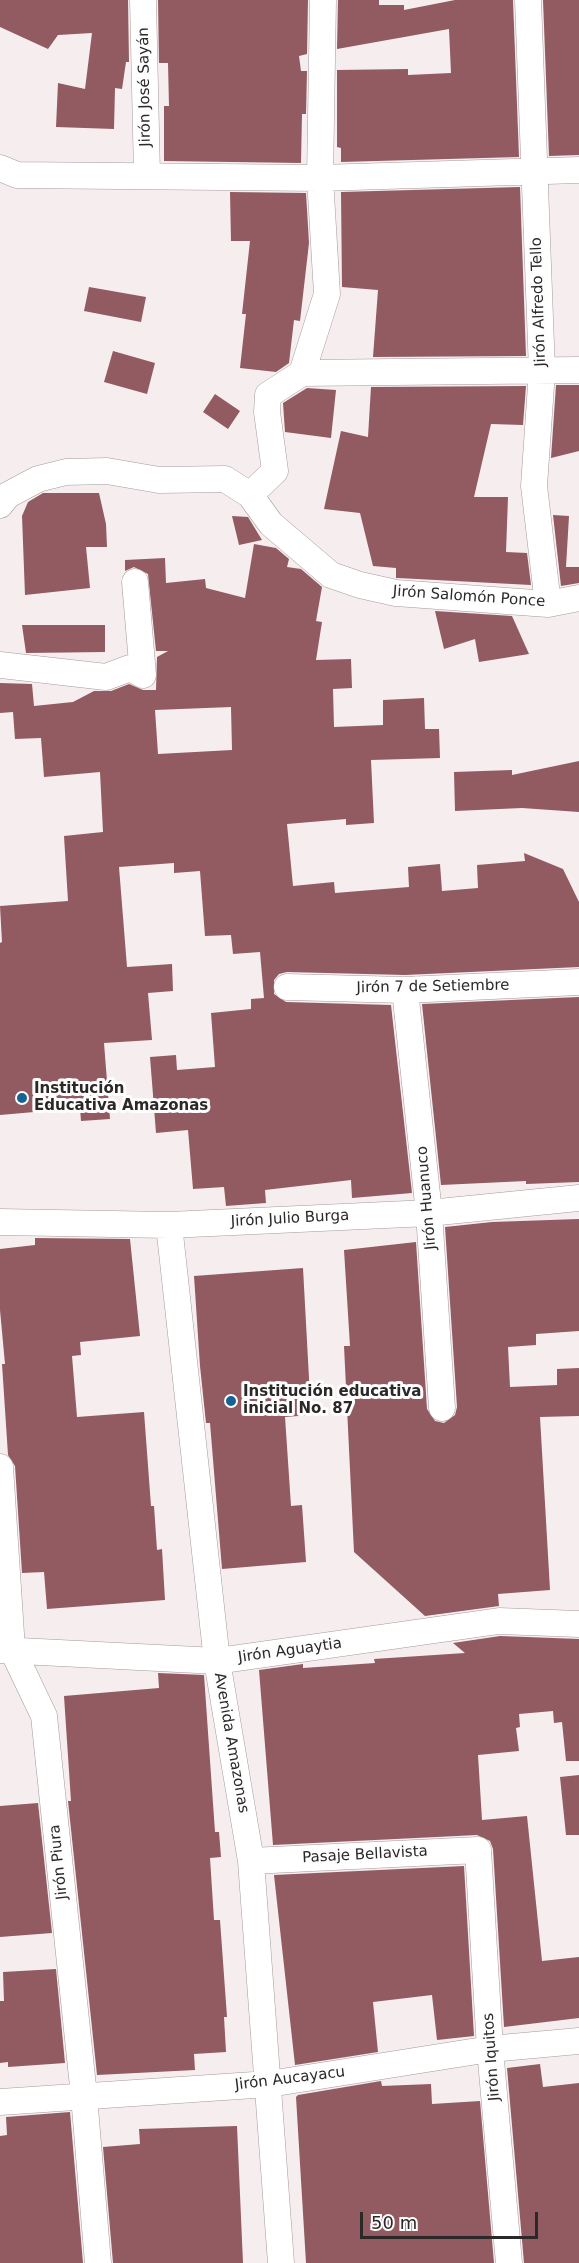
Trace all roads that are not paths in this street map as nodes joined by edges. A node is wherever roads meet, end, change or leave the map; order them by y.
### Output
1 (143, 0) edge
2 (323, 0) edge
3 (528, 0) edge
4 (0, 168) edge
5 (579, 170) edge
6 (535, 171) junction
7 (147, 175) junction
8 (320, 178) junction
9 (579, 370) edge
10 (542, 371) junction
11 (302, 373) junction
12 (250, 495) junction
13 (0, 505) edge
14 (135, 582) dead end
15 (579, 598) edge
16 (548, 604) junction
17 (0, 665) edge
18 (579, 982) edge
19 (287, 987) dead end
20 (405, 990) junction
21 (579, 1198) edge
22 (429, 1212) junction
23 (0, 1222) edge
24 (169, 1225) junction
25 (442, 1408) dead end
26 (0, 1467) edge
27 (579, 1624) edge
28 (6, 1650) edge
29 (217, 1661) junction
30 (478, 1850) joint
31 (251, 1861) junction
32 (579, 2041) edge
33 (548, 2044) junction
34 (490, 2049) junction
35 (579, 2062) edge
36 (269, 2084) junction
37 (84, 2096) junction
38 (0, 2102) edge
39 (98, 2263) edge
40 (281, 2263) edge
41 (509, 2263) edge

1 - 7 street, Jirón José Sayán
2 - 8 street
3 - 6 street, Jirón Alfredo Tello
4 - 7 street
5 - 6 street
6 - 8 street
6 - 10 street, Jirón Alfredo Tello
7 - 8 street
8 - 11 street
9 - 10 street
10 - 11 street
10 - 16 street, Jirón Alfredo Tello
11 - 12 street
12 - 13 street
12 - 16 street, Jirón Salomón Ponce
14 - 17 street
15 - 16 street, Jirón Salomón Ponce
18 - 20 street, Jirón 7 de Setiembre
19 - 20 street, Jirón 7 de Setiembre
20 - 22 street, Jirón Huanuco
21 - 22 street, Jirón Julio Burga
22 - 24 street, Jirón Julio Burga
22 - 25 street, Jirón Huanuco
23 - 24 street, Jirón Julio Burga
24 - 29 street, Avenida Amazonas
26 - 28 street, Jirón Piura
27 - 29 street, Jirón Aguaytia
28 - 29 street, Jirón Aguaytia
28 - 37 street, Jirón Piura
29 - 31 street, Avenida Amazonas
30 - 31 street, Pasaje Bellavista
30 - 34 street, Jirón Iquitos
31 - 36 street, Avenida Amazonas
32 - 33 street, Jirón Aucayacu
33 - 34 street, Jirón Aucayacu
33 - 35 street
34 - 36 street, Jirón Aucayacu
34 - 41 street, Jirón Iquitos
36 - 37 street, Jirón Aucayacu
36 - 40 street, Avenida Amazonas
37 - 38 street, Jirón Aucayacu
37 - 39 street, Jirón Piura

